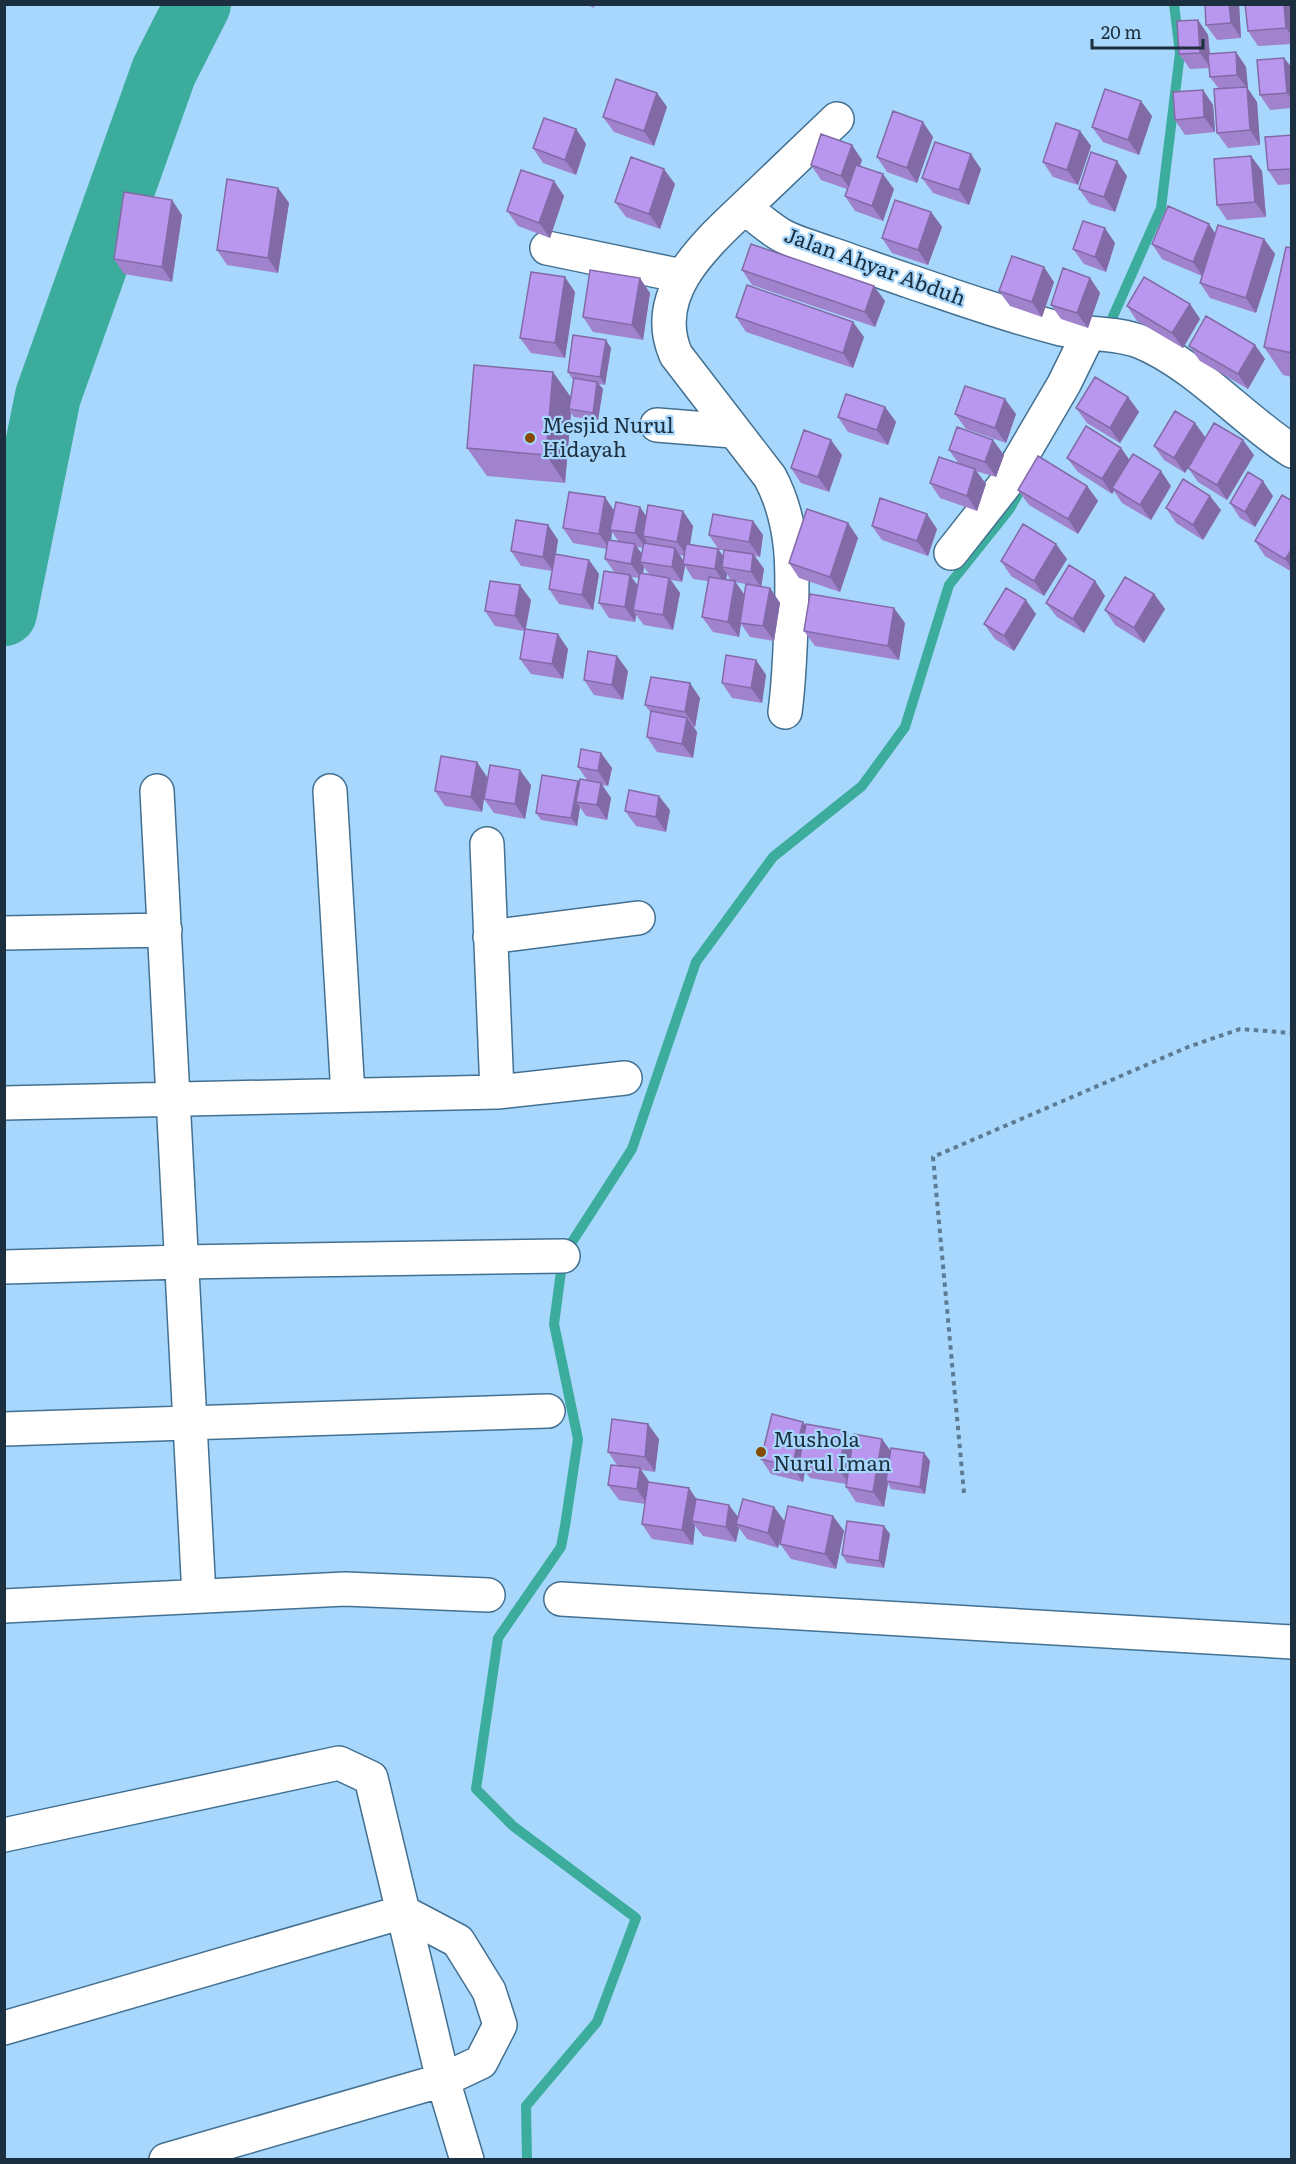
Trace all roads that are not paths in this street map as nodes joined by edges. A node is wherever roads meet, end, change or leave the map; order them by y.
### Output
1 (837, 119) dead end
2 (752, 213) junction
3 (547, 248) dead end
4 (682, 276) junction
5 (1089, 333) junction
6 (657, 425) dead end
7 (732, 431) junction
8 (1292, 451) edge
9 (951, 553) dead end
10 (785, 712) dead end
11 (157, 791) dead end
12 (330, 791) dead end
13 (487, 844) dead end
14 (638, 918) dead end
15 (165, 930) junction
16 (4, 933) edge
17 (490, 937) junction
18 (626, 1078) dead end
19 (497, 1092) junction
20 (348, 1095) junction
21 (173, 1100) junction
22 (4, 1103) edge
23 (563, 1257) dead end
24 (182, 1262) junction
25 (4, 1267) edge
26 (548, 1411) dead end
27 (190, 1422) junction
28 (4, 1429) edge
29 (488, 1595) dead end
30 (199, 1596) junction
31 (561, 1599) dead end
32 (4, 1606) edge
33 (1292, 1642) edge
34 (4, 1835) edge
35 (403, 1912) junction
36 (4, 2028) edge
37 (443, 2080) junction
38 (166, 2160) edge
39 (467, 2160) edge

1 - 2 street
2 - 4 street
2 - 5 street, Jalan Ahyar Abduh
3 - 4 street
4 - 7 street
5 - 8 street, Jalan Ahyar Abduh
5 - 9 street
6 - 7 street
7 - 10 street
11 - 15 street
12 - 20 street
13 - 17 street
14 - 17 street
15 - 16 street
15 - 21 street
17 - 19 street
18 - 19 street
19 - 20 street
20 - 21 street
21 - 22 street
21 - 24 street
23 - 24 street
24 - 25 street
24 - 27 street
26 - 27 street
27 - 28 street
27 - 30 street
29 - 30 street
30 - 32 street
31 - 33 street
34 - 35 street
35 - 36 street
35 - 37 street
35 - 37 street
37 - 38 street
37 - 39 street

